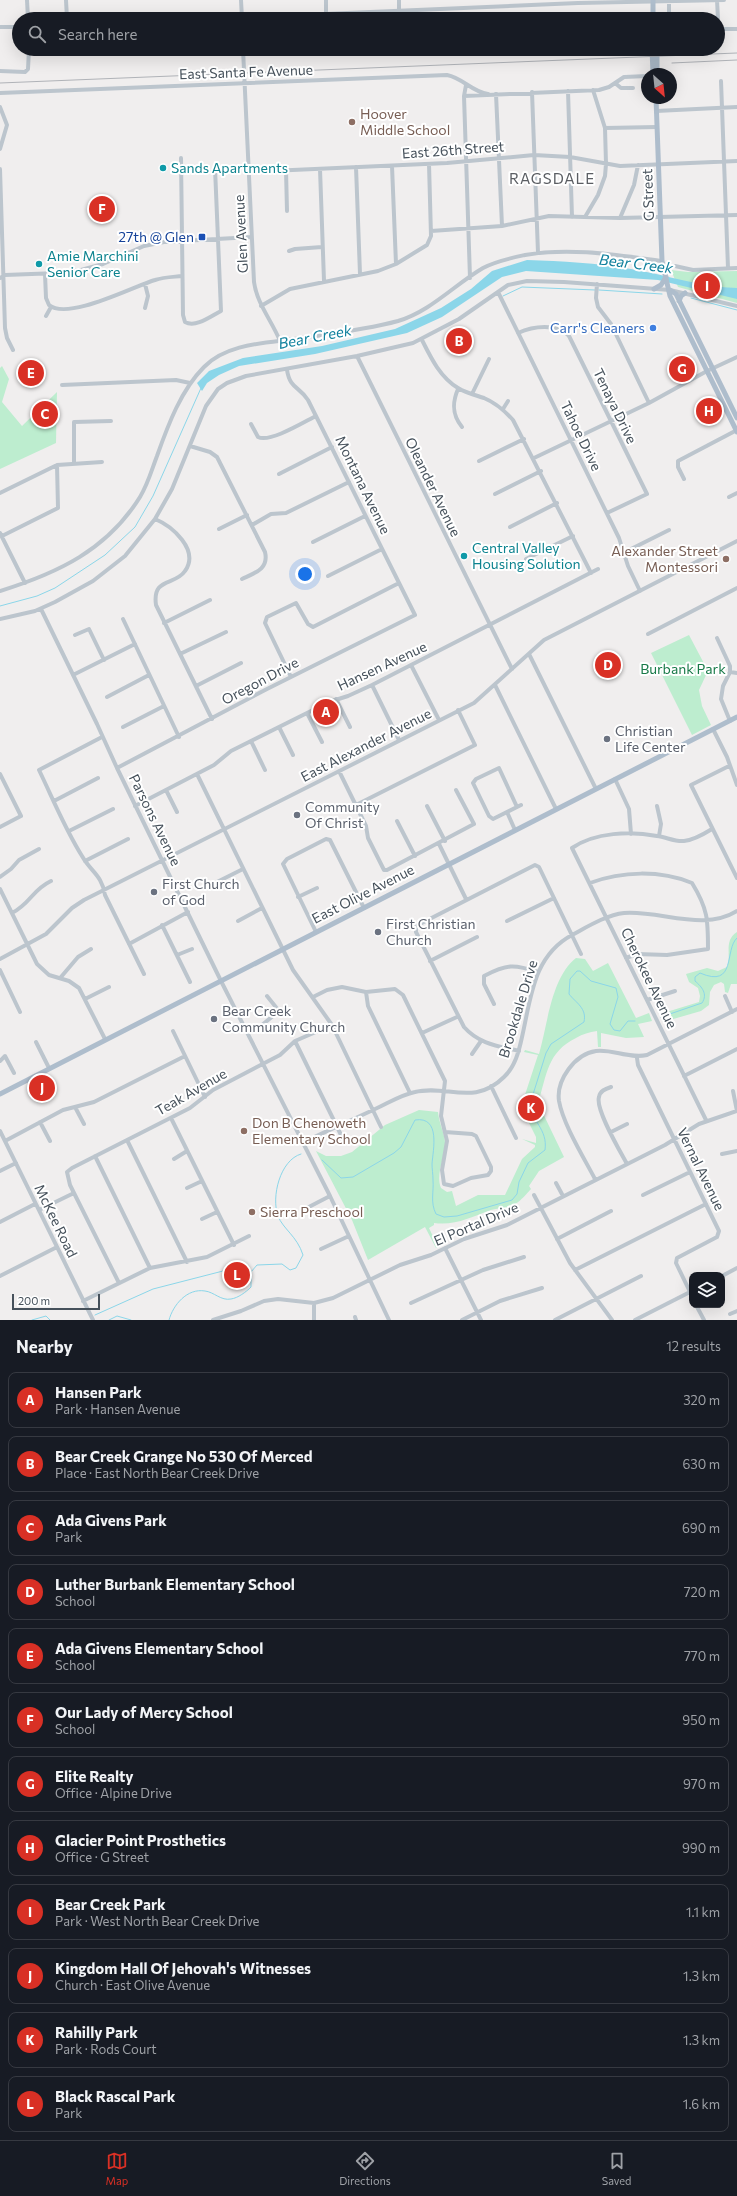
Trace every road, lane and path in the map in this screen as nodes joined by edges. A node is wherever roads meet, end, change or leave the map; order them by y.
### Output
1 (27, 0) edge
2 (66, 0) edge
3 (241, 0) edge
4 (326, 0) edge
5 (399, 0) edge
6 (717, 0) edge
7 (724, 0) edge
8 (653, 1) edge
9 (578, 2) edge
10 (669, 2) junction
11 (399, 11) junction
12 (28, 12) edge
13 (66, 12) edge
14 (242, 12) edge
15 (326, 12) edge
16 (381, 12) edge
17 (653, 12) edge
18 (670, 12) edge
19 (718, 12) edge
20 (12, 26) edge
21 (0, 27) edge
22 (737, 29) edge
23 (725, 30) edge
24 (29, 56) edge
25 (243, 56) edge
26 (652, 56) edge
27 (657, 56) edge
28 (653, 68) edge
29 (657, 68) edge
30 (0, 71) edge
31 (641, 76) edge
32 (721, 81) dead end
33 (614, 83) junction
34 (245, 84) junction
35 (466, 84) junction
36 (633, 88) dead end
37 (593, 90) junction
38 (568, 91) junction
39 (532, 92) junction
40 (0, 93) edge
41 (488, 94) junction
42 (496, 94) junction
43 (464, 96) junction
44 (656, 104) edge
45 (0, 107) edge
46 (737, 107) edge
47 (722, 108) junction
48 (656, 111) junction
49 (657, 127) junction
50 (605, 128) junction
51 (0, 149) edge
52 (534, 155) junction
53 (570, 157) junction
54 (181, 158) dead end
55 (499, 158) junction
56 (724, 161) junction
57 (737, 161) edge
58 (465, 162) junction
59 (659, 163) junction
60 (429, 164) junction
61 (606, 164) junction
62 (638, 165) junction
63 (392, 166) junction
64 (356, 167) junction
65 (214, 168) dead end
66 (320, 169) junction
67 (0, 170) edge
68 (286, 170) junction
69 (249, 172) junction
70 (0, 182) edge
71 (288, 211) dead end
72 (726, 215) junction
73 (737, 215) edge
74 (572, 217) junction
75 (585, 217) junction
76 (660, 217) junction
77 (537, 218) junction
78 (620, 218) junction
79 (1, 224) edge
80 (502, 226) junction
81 (468, 228) junction
82 (431, 231) junction
83 (252, 237) junction
84 (218, 239) junction
85 (182, 241) junction
86 (322, 247) junction
87 (289, 251) dead end
88 (538, 253) junction
89 (662, 261) junction
90 (396, 264) junction
91 (675, 266) dead end
92 (728, 268) junction
93 (737, 268) edge
94 (45, 274) junction
95 (360, 274) junction
96 (2, 276) edge
97 (182, 276) junction
98 (666, 277) junction
99 (470, 278) junction
100 (324, 281) junction
101 (145, 284) junction
102 (597, 288) junction
103 (670, 288) junction
104 (654, 289) junction
105 (498, 292) junction
106 (685, 293) junction
107 (679, 301) junction
108 (262, 306) junction
109 (737, 306) edge
110 (51, 307) junction
111 (146, 308) dead end
112 (46, 316) dead end
113 (5, 328) junction
114 (0, 330) edge
115 (518, 333) junction
116 (422, 340) junction
117 (280, 341) junction
118 (13, 350) dead end
119 (357, 356) junction
120 (737, 357) edge
121 (489, 359) dead end
122 (710, 369) junction
123 (287, 370) junction
124 (190, 383) junction
125 (62, 385) dead end
126 (458, 389) junction
127 (472, 394) junction
128 (508, 401) dead end
129 (649, 403) junction
130 (503, 409) junction
131 (316, 416) junction
132 (737, 418) edge
133 (111, 421) dead end
134 (611, 422) junction
135 (251, 424) dead end
136 (462, 427) dead end
137 (737, 431) edge
138 (524, 439) junction
139 (571, 441) junction
140 (190, 446) junction
141 (332, 447) junction
142 (534, 458) junction
143 (479, 461) dead end
144 (102, 462) dead end
145 (74, 463) junction
146 (56, 465) junction
147 (540, 471) junction
148 (279, 474) dead end
149 (684, 480) dead end
150 (349, 482) junction
151 (0, 493) edge
152 (737, 493) edge
153 (495, 494) dead end
154 (729, 497) dead end
155 (557, 503) junction
156 (607, 513) junction
157 (246, 516) junction
158 (365, 516) junction
159 (155, 519) junction
160 (252, 525) junction
161 (510, 527) dead end
162 (219, 530) dead end
163 (669, 530) dead end
164 (1, 535) edge
165 (573, 536) junction
166 (737, 541) edge
167 (313, 542) dead end
168 (382, 549) junction
169 (623, 553) junction
170 (526, 560) dead end
171 (598, 569) dead end
172 (591, 573) junction
173 (328, 576) dead end
174 (242, 579) dead end
175 (25, 583) junction
176 (399, 583) junction
177 (737, 588) edge
178 (0, 590) edge
179 (640, 591) junction
180 (210, 600) dead end
181 (41, 609) junction
182 (415, 615) joint
183 (0, 619) edge
184 (123, 619) dead end
185 (164, 623) junction
186 (490, 624) junction
187 (226, 632) dead end
188 (648, 634) dead end
189 (75, 635) dead end
190 (717, 638) dead end
191 (135, 644) junction
192 (180, 654) junction
193 (528, 654) junction
194 (104, 660) junction
195 (241, 663) dead end
196 (412, 665) junction
197 (512, 669) junction
198 (730, 672) junction
199 (737, 673) edge
200 (73, 675) junction
201 (149, 675) junction
202 (291, 677) junction
203 (372, 685) junction
204 (494, 685) junction
205 (196, 686) junction
206 (107, 697) dead end
207 (336, 699) junction
208 (164, 706) junction
209 (307, 713) junction
210 (459, 713) junction
211 (737, 717) edge
212 (212, 719) junction
213 (439, 720) junction
214 (730, 721) junction
215 (123, 727) dead end
216 (279, 727) junction
217 (350, 728) dead end
218 (713, 729) junction
219 (102, 737) junction
220 (179, 737) junction
221 (399, 740) junction
222 (251, 742) junction
223 (322, 742) dead end
224 (293, 756) dead end
225 (729, 766) junction
226 (117, 768) junction
227 (265, 770) dead end
228 (339, 771) junction
229 (0, 774) edge
230 (197, 774) junction
231 (98, 778) dead end
232 (615, 779) junction
233 (2, 782) edge
234 (737, 785) edge
235 (596, 789) junction
236 (166, 790) junction
237 (456, 790) dead end
238 (54, 801) junction
239 (356, 805) junction
240 (135, 806) junction
241 (427, 806) dead end
242 (657, 806) dead end
243 (113, 809) dead end
244 (556, 809) junction
245 (177, 812) dead end
246 (507, 812) junction
247 (397, 821) dead end
248 (0, 827) edge
249 (224, 829) junction
250 (712, 829) junction
251 (515, 830) junction
252 (69, 831) junction
253 (631, 834) junction
254 (659, 836) junction
255 (128, 839) dead end
256 (445, 841) junction
257 (439, 844) junction
258 (39, 849) dead end
259 (415, 856) junction
260 (162, 860) junction
261 (85, 861) junction
262 (448, 864) junction
263 (243, 869) junction
264 (0, 877) edge
265 (737, 878) edge
266 (52, 880) dead end
267 (217, 882) dead end
268 (590, 883) junction
269 (317, 888) dead end
270 (0, 889) edge
271 (104, 890) junction
272 (298, 897) junction
273 (554, 898) junction
274 (466, 899) junction
275 (262, 908) junction
276 (364, 908) junction
277 (737, 911) edge
278 (188, 912) junction
279 (12, 913) junction
280 (607, 918) junction
281 (708, 920) junction
282 (238, 921) dead end
283 (508, 921) dead end
284 (162, 925) junction
285 (316, 932) junction
286 (572, 935) junction
287 (477, 937) dead end
288 (129, 944) junction
289 (27, 945) junction
290 (91, 948) dead end
291 (192, 949) dead end
292 (282, 949) junction
293 (581, 954) dead end
294 (177, 955) junction
295 (626, 958) junction
296 (0, 959) edge
297 (430, 961) junction
298 (0, 970) edge
299 (538, 972) junction
300 (144, 974) dead end
301 (61, 977) junction
302 (221, 981) junction
303 (190, 982) dead end
304 (109, 987) dead end
305 (675, 991) dead end
306 (366, 992) junction
307 (266, 996) dead end
308 (725, 996) dead end
309 (313, 997) junction
310 (85, 1000) junction
311 (647, 1000) junction
312 (494, 1004) dead end
313 (737, 1009) edge
314 (20, 1012) dead end
315 (732, 1012) junction
316 (458, 1017) junction
317 (332, 1025) junction
318 (173, 1031) dead end
319 (248, 1033) junction
320 (422, 1033) junction
321 (105, 1039) junction
322 (295, 1041) junction
323 (480, 1041) junction
324 (36, 1042) dead end
325 (669, 1044) junction
326 (737, 1049) edge
327 (519, 1051) junction
328 (472, 1054) dead end
329 (185, 1056) junction
330 (637, 1058) junction
331 (0, 1061) edge
332 (263, 1064) junction
333 (49, 1068) junction
334 (14, 1073) dead end
335 (684, 1076) junction
336 (491, 1086) junction
337 (611, 1087) dead end
338 (733, 1091) dead end
339 (444, 1092) junction
340 (410, 1093) junction
341 (0, 1094) edge
342 (205, 1097) junction
343 (75, 1107) junction
344 (373, 1110) junction
345 (737, 1111) edge
346 (171, 1118) junction
347 (706, 1120) junction
348 (40, 1122) junction
349 (84, 1124) dead end
350 (627, 1124) dead end
351 (337, 1126) junction
352 (381, 1126) dead end
353 (0, 1130) edge
354 (446, 1132) junction
355 (611, 1132) junction
356 (516, 1138) dead end
357 (673, 1138) junction
358 (343, 1139) dead end
359 (127, 1140) junction
360 (5, 1141) junction
361 (50, 1141) dead end
362 (302, 1143) junction
363 (737, 1151) edge
364 (187, 1152) junction
365 (722, 1154) dead end
366 (95, 1156) junction
367 (174, 1159) dead end
368 (16, 1163) junction
369 (627, 1164) junction
370 (0, 1171) edge
371 (690, 1172) junction
372 (595, 1180) junction
373 (202, 1181) junction
374 (556, 1183) dead end
375 (188, 1188) dead end
376 (74, 1193) junction
377 (534, 1195) dead end
378 (642, 1195) dead end
379 (330, 1196) junction
380 (562, 1196) junction
381 (36, 1204) junction
382 (706, 1204) junction
383 (541, 1208) junction
384 (39, 1210) junction
385 (302, 1210) dead end
386 (611, 1211) dead end
387 (217, 1212) junction
388 (202, 1219) dead end
389 (0, 1222) edge
390 (249, 1236) dead end
391 (349, 1236) junction
392 (557, 1239) junction
393 (234, 1245) junction
394 (57, 1247) junction
395 (446, 1248) junction
396 (321, 1250) dead end
397 (524, 1257) dead end
398 (187, 1262) junction
399 (150, 1268) junction
400 (737, 1268) edge
401 (575, 1270) junction
402 (725, 1274) edge
403 (0, 1276) edge
404 (641, 1276) dead end
405 (369, 1281) junction
406 (461, 1281) junction
407 (119, 1283) junction
408 (542, 1288) dead end
409 (689, 1289) edge
410 (689, 1294) edge
411 (596, 1299) junction
412 (83, 1301) junction
413 (314, 1303) junction
414 (411, 1303) dead end
415 (698, 1308) edge
416 (737, 1311) edge
417 (477, 1312) junction
418 (730, 1314) dead end
419 (93, 1320) edge
420 (213, 1320) edge
421 (314, 1320) edge
422 (389, 1320) edge
423 (462, 1320) edge
424 (481, 1320) edge
425 (555, 1320) edge
426 (612, 1320) edge
427 (635, 1320) edge
428 (704, 1320) edge

1 - 12 street
2 - 13 street
3 - 14 street
4 - 15 street
5 - 11 street
6 - 7 street
6 - 10 street
6 - 19 street
8 - 9 street
8 - 10 street
8 - 17 main road
9 - 11 street
10 - 18 street
11 - 16 street
20 - 21 street
22 - 23 street
24 - 30 street
25 - 34 street, Glen Avenue
26 - 28 main road
27 - 29 main road
31 - 33 street, East Santa Fe Avenue
32 - 47 street
33 - 36 street
33 - 37 street, East Santa Fe Avenue
34 - 35 street, East Santa Fe Avenue
34 - 40 street, East Santa Fe Avenue
34 - 69 street, Glen Avenue
35 - 41 street, East Santa Fe Avenue
35 - 43 street
37 - 38 street, East Santa Fe Avenue
37 - 50 street
38 - 39 street, East Santa Fe Avenue
38 - 53 street
39 - 42 street, East Santa Fe Avenue
39 - 52 street
41 - 42 street, East Santa Fe Avenue
41 - 43 street, East Santa Fe Avenue
42 - 55 street
43 - 58 street
44 - 48 main road, G Street
45 - 51 street
46 - 47 street
47 - 48 street
47 - 56 street
48 - 49 main road, G Street
49 - 50 street
49 - 59 main road, G Street
50 - 61 street
52 - 53 street, East 26th Street
52 - 55 street, East 26th Street
52 - 77 street
53 - 61 street, East 26th Street
53 - 74 street
54 - 85 street
55 - 58 street, East 26th Street
55 - 80 street
56 - 57 street, East 26th Street
56 - 59 street, East 26th Street
56 - 72 street
58 - 60 street, East 26th Street
58 - 81 street
59 - 62 street, East 26th Street
59 - 76 main road, G Street
60 - 63 street, East 26th Street
60 - 82 street
61 - 62 street, East 26th Street
61 - 75 street
62 - 78 street
63 - 64 street, East 26th Street
63 - 90 street
64 - 66 street, East 26th Street
64 - 95 street
65 - 84 street
66 - 68 street, East 26th Street
66 - 86 street
67 - 70 street
68 - 69 street, East 26th Street
68 - 71 street
69 - 83 street, Glen Avenue
70 - 79 street
72 - 73 street
72 - 76 street
72 - 92 street
74 - 75 street
74 - 77 street
75 - 78 street
76 - 78 street
76 - 89 main road, G Street
77 - 80 street
77 - 88 street
79 - 96 street
80 - 81 street
81 - 82 street
81 - 99 street
82 - 90 street
83 - 84 street
83 - 108 street, Glen Avenue
84 - 85 street
84 - 97 street
85 - 94 street
85 - 97 street
86 - 87 street
86 - 100 street
88 - 89 street
88 - 99 street
89 - 98 main road, G Street
90 - 95 street
91 - 92 street
92 - 93 street
94 - 96 street
94 - 110 street
95 - 100 street
96 - 113 street
97 - 101 street
98 - 103 main road, G Street
98 - 104 main road
99 - 117 street
100 - 108 street
101 - 110 street
101 - 111 street
102 - 104 street
102 - 105 street
102 - 129 street
103 - 104 street
103 - 106 street
103 - 107 main road, G Street
103 - 122 main road, G Street
105 - 115 street, Tahoe Drive
105 - 116 street
106 - 107 main road
106 - 109 street
107 - 122 main road, G Street
108 - 117 street, Glen Avenue
110 - 112 street
113 - 114 street
113 - 118 street
115 - 134 street, Tenaya Drive
115 - 139 street, Tahoe Drive
116 - 119 street
116 - 126 street
117 - 124 street
119 - 123 street
119 - 186 street, Oleander Avenue
120 - 122 street
121 - 127 street
122 - 129 street
122 - 132 main road, G Street
122 - 137 main road, G Street
123 - 131 street, Montana Avenue
123 - 140 street
124 - 125 street
124 - 175 street
126 - 127 street
126 - 136 street
127 - 130 street
128 - 130 street
129 - 134 street
130 - 138 street
131 - 135 street
131 - 141 street, Montana Avenue
133 - 145 street
134 - 139 street
134 - 156 street, Tenaya Drive
137 - 149 street
138 - 142 street
138 - 143 street
139 - 142 street
139 - 156 street, Tahoe Drive
140 - 157 street
140 - 159 street
141 - 148 street
141 - 150 street, Montana Avenue
142 - 147 street
144 - 145 street
145 - 146 street
146 - 151 street
146 - 164 street
147 - 153 street
147 - 155 street
150 - 158 street, Montana Avenue
150 - 160 street
152 - 154 street
155 - 161 street
155 - 165 street
156 - 169 street, Tahoe Drive
157 - 160 street
157 - 162 street
158 - 167 street
158 - 168 street, Montana Avenue
159 - 181 street
159 - 185 street
160 - 174 street
163 - 169 street
164 - 175 street
165 - 170 street
165 - 172 street
166 - 179 street, East Alexander Avenue
168 - 173 street
168 - 176 street, Montana Avenue
169 - 179 street, Tahoe Drive
171 - 172 street, Hansen Avenue
172 - 186 street, Hansen Avenue
175 - 178 street
176 - 182 street, Montana Avenue
176 - 202 street
177 - 188 street
179 - 193 street, East Alexander Avenue
180 - 185 street
181 - 183 street
181 - 200 street, Parsons Avenue
182 - 202 street, Oregon Drive
184 - 191 street
185 - 192 street
186 - 196 street, Hansen Avenue
186 - 197 street, Oleander Avenue
187 - 192 street
189 - 194 street
190 - 198 street
191 - 194 street
191 - 201 street
192 - 205 street
193 - 197 street, East Alexander Avenue
193 - 235 street
194 - 200 street
195 - 205 street
196 - 203 street, Hansen Avenue
196 - 213 street
197 - 204 street, East Alexander Avenue
198 - 199 street
198 - 214 street
200 - 219 street, Parsons Avenue
201 - 206 street
201 - 208 street
202 - 212 street, Oregon Drive
203 - 207 street, Hansen Avenue
203 - 221 street
204 - 210 street, East Alexander Avenue
204 - 244 street
205 - 212 street
207 - 209 street, Hansen Avenue
207 - 217 street
208 - 215 street
208 - 220 street
209 - 216 street, Hansen Avenue
209 - 223 street
210 - 213 street, East Alexander Avenue
210 - 239 street
211 - 214 main road, East Olive Avenue
212 - 220 street, Oregon Drive
213 - 221 street, East Alexander Avenue
214 - 218 main road, East Olive Avenue
216 - 222 street, Hansen Avenue
216 - 224 street
218 - 225 street
218 - 232 main road, East Olive Avenue
219 - 226 street, Parsons Avenue
219 - 238 street
220 - 226 street, Oregon Drive
221 - 228 street, East Alexander Avenue
222 - 227 street
222 - 230 street, Hansen Avenue
225 - 234 street
225 - 250 street
226 - 240 street, Parsons Avenue
228 - 239 street
228 - 249 street, East Alexander Avenue
229 - 233 street
230 - 236 street, Hansen Avenue
230 - 249 street
231 - 238 street
232 - 235 main road, East Olive Avenue
232 - 253 street
233 - 248 street
235 - 244 main road, East Olive Avenue
236 - 240 street, Hansen Avenue
236 - 245 street
237 - 256 street
238 - 252 street
239 - 259 street
240 - 260 street, Parsons Avenue
241 - 256 street
242 - 254 street
243 - 252 street
244 - 251 main road, East Olive Avenue
246 - 246 street
246 - 251 street
247 - 259 street
249 - 260 street, East Alexander Avenue
249 - 263 street
250 - 254 street
250 - 265 street
251 - 262 main road, East Olive Avenue
252 - 261 street
253 - 254 street
253 - 268 street, Cherokee Avenue
255 - 261 street
256 - 257 street
257 - 259 street
257 - 262 street
258 - 264 street
260 - 271 street, East Alexander Avenue
260 - 278 street, Parsons Avenue
261 - 271 street
262 - 274 street
262 - 276 main road, East Olive Avenue
263 - 267 street
263 - 275 street
266 - 279 street
268 - 280 street, Cherokee Avenue
268 - 281 street
269 - 272 street
270 - 279 street
271 - 288 street
271 - 289 street, East Alexander Avenue
272 - 276 street
272 - 285 street
273 - 274 street
273 - 283 street
273 - 286 street
274 - 297 street
275 - 282 street
275 - 292 street
276 - 285 main road, East Olive Avenue
277 - 281 street, Brookdale Drive
278 - 284 street
278 - 302 street, Parsons Avenue
279 - 289 street
280 - 281 street, Brookdale Drive
280 - 286 street, Brookdale Drive
280 - 295 street, Cherokee Avenue
281 - 295 street
284 - 288 street
284 - 294 street
285 - 292 main road, East Olive Avenue
286 - 293 street
286 - 299 street, Brookdale Drive
287 - 297 street
288 - 300 street
289 - 296 street, East Alexander Avenue
289 - 301 street
290 - 301 street
291 - 294 street
292 - 302 main road, East Olive Avenue
292 - 309 street
294 - 303 street
295 - 311 street, Cherokee Avenue
297 - 316 street
298 - 314 street
299 - 312 street
299 - 327 street, Brookdale Drive
301 - 310 street
302 - 319 street, Parsons Avenue
302 - 321 main road, East Olive Avenue
304 - 310 street
305 - 311 street
306 - 309 street
306 - 320 street
306 - 340 street
307 - 319 street
308 - 315 street
309 - 317 street
310 - 321 street
311 - 325 street, Cherokee Avenue
313 - 315 street
315 - 325 street
316 - 320 street
316 - 323 street
317 - 322 street, Teak Avenue
317 - 344 street
318 - 329 street
319 - 332 street, Parsons Avenue
320 - 339 street
321 - 333 main road, East Olive Avenue
322 - 332 street, Teak Avenue
322 - 351 street
323 - 327 street
323 - 328 street
324 - 333 street
325 - 330 street
325 - 335 street, Cherokee Avenue
326 - 335 street
327 - 336 street, Brookdale Drive
329 - 342 street
329 - 343 street
330 - 357 street, Vernal Avenue
330 - 372 street
331 - 334 street
332 - 342 street, Teak Avenue
332 - 362 street, Parsons Avenue
333 - 341 main road, East Olive Avenue
335 - 347 street, Cherokee Avenue
336 - 339 street, Brookdale Drive
336 - 356 street
337 - 355 street
338 - 345 street
339 - 340 street, Brookdale Drive
339 - 354 street
340 - 344 street, Brookdale Drive
342 - 346 street, Teak Avenue
343 - 348 street
343 - 349 street
344 - 351 street, Brookdale Drive
344 - 352 street
345 - 347 street, El Portal Drive
346 - 359 street, Teak Avenue
346 - 364 street
347 - 357 street, El Portal Drive
348 - 360 street
348 - 361 street
350 - 355 street
351 - 358 street
351 - 362 street, Brookdale Drive
353 - 360 street, McKee Road
354 - 354 street
355 - 369 street
357 - 369 street, El Portal Drive
357 - 371 street, Vernal Avenue
359 - 366 street, Teak Avenue
359 - 398 street
360 - 368 street, McKee Road
362 - 379 street, Parsons Avenue
363 - 365 street
364 - 367 street
364 - 373 street
366 - 376 street, Teak Avenue
366 - 399 street
368 - 370 street
368 - 381 street, McKee Road
369 - 372 street, El Portal Drive
371 - 378 street
371 - 382 street, Vernal Avenue
372 - 380 street, El Portal Drive
373 - 375 street
373 - 387 street
374 - 380 street
376 - 384 street
376 - 407 street
377 - 383 street
379 - 385 street
379 - 391 street, Parsons Avenue
380 - 383 street, El Portal Drive
381 - 384 street, McKee Road
381 - 389 street
382 - 401 street
382 - 409 street, Vernal Avenue
383 - 392 street
383 - 395 street, El Portal Drive
384 - 394 street, McKee Road
386 - 392 street
387 - 388 street
387 - 393 street
390 - 393 street
391 - 396 street
391 - 405 street, Parsons Avenue
392 - 401 street
393 - 398 street
394 - 403 street
394 - 412 street, McKee Road
395 - 405 street, El Portal Drive
395 - 406 street
397 - 406 street
398 - 399 street
399 - 407 street
400 - 402 street
401 - 411 street
404 - 411 street
405 - 413 street, El Portal Drive
405 - 422 street, Parsons Avenue
406 - 414 street
406 - 417 street
407 - 412 street
408 - 417 street
410 - 427 street
411 - 425 street
411 - 426 street
412 - 419 street, McKee Road
413 - 420 street, El Portal Drive
413 - 421 street
415 - 428 street
416 - 418 street
417 - 423 street
417 - 424 street

